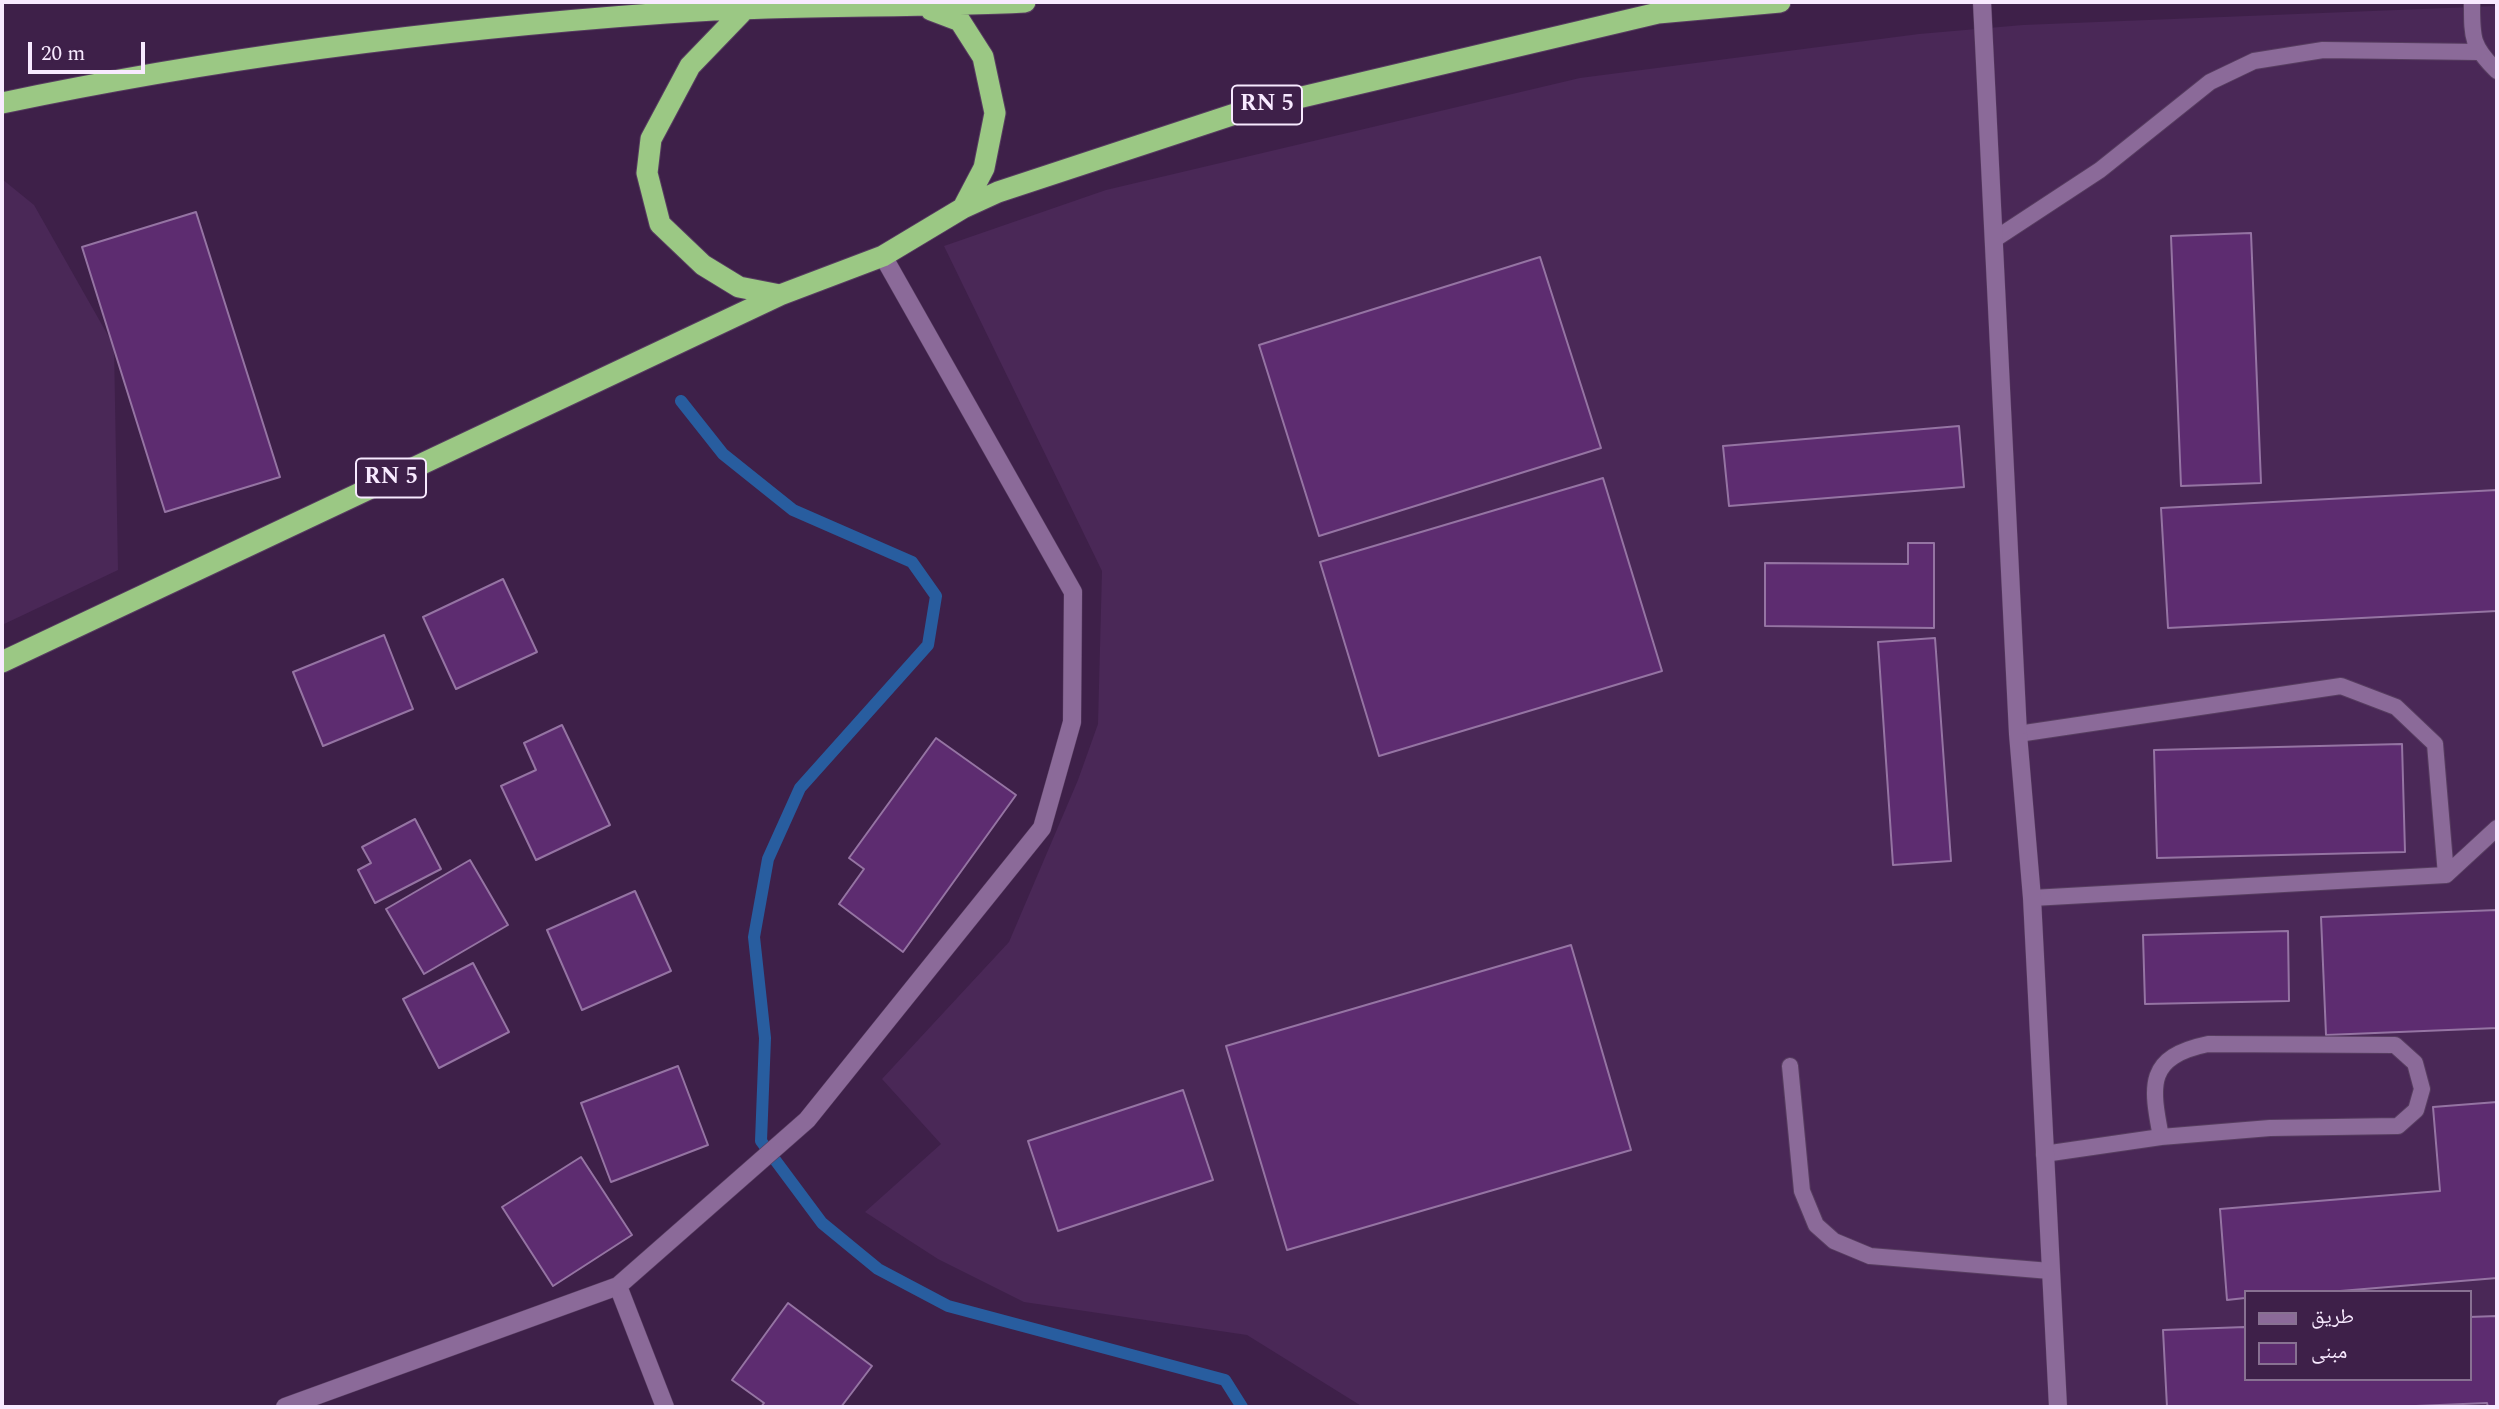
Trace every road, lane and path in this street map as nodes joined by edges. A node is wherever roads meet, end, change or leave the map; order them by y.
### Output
1 (1025, 2) edge
2 (1780, 2) edge
3 (1982, 2) edge
4 (2472, 2) edge
5 (922, 4) edge
6 (744, 10) junction
7 (2478, 52) junction
8 (2497, 71) edge
9 (2, 103) edge
10 (963, 208) junction
11 (1994, 239) junction
12 (883, 256) junction
13 (780, 295) junction
14 (2, 662) edge
15 (2018, 734) junction
16 (2497, 828) edge
17 (2446, 876) junction
18 (2032, 898) junction
19 (1790, 1066) dead end
20 (2161, 1138) junction
21 (2044, 1154) junction
22 (2050, 1271) junction
23 (618, 1286) junction
24 (285, 1407) edge
25 (665, 1407) edge
26 (2058, 1407) edge

1 - 5 highway
2 - 10 highway, RN 5
3 - 11 street
4 - 7 lane
5 - 6 highway
5 - 10 highway
6 - 9 highway
6 - 13 highway
7 - 8 lane
7 - 11 lane
10 - 12 highway, RN 5
11 - 15 street
12 - 13 highway, RN 5
12 - 23 street
13 - 14 highway, RN 5
15 - 17 lane
15 - 18 street
16 - 17 lane
17 - 18 lane
18 - 21 street
19 - 22 lane
20 - 20 lane
20 - 21 lane
21 - 22 street
22 - 26 street
23 - 24 street
23 - 25 street

